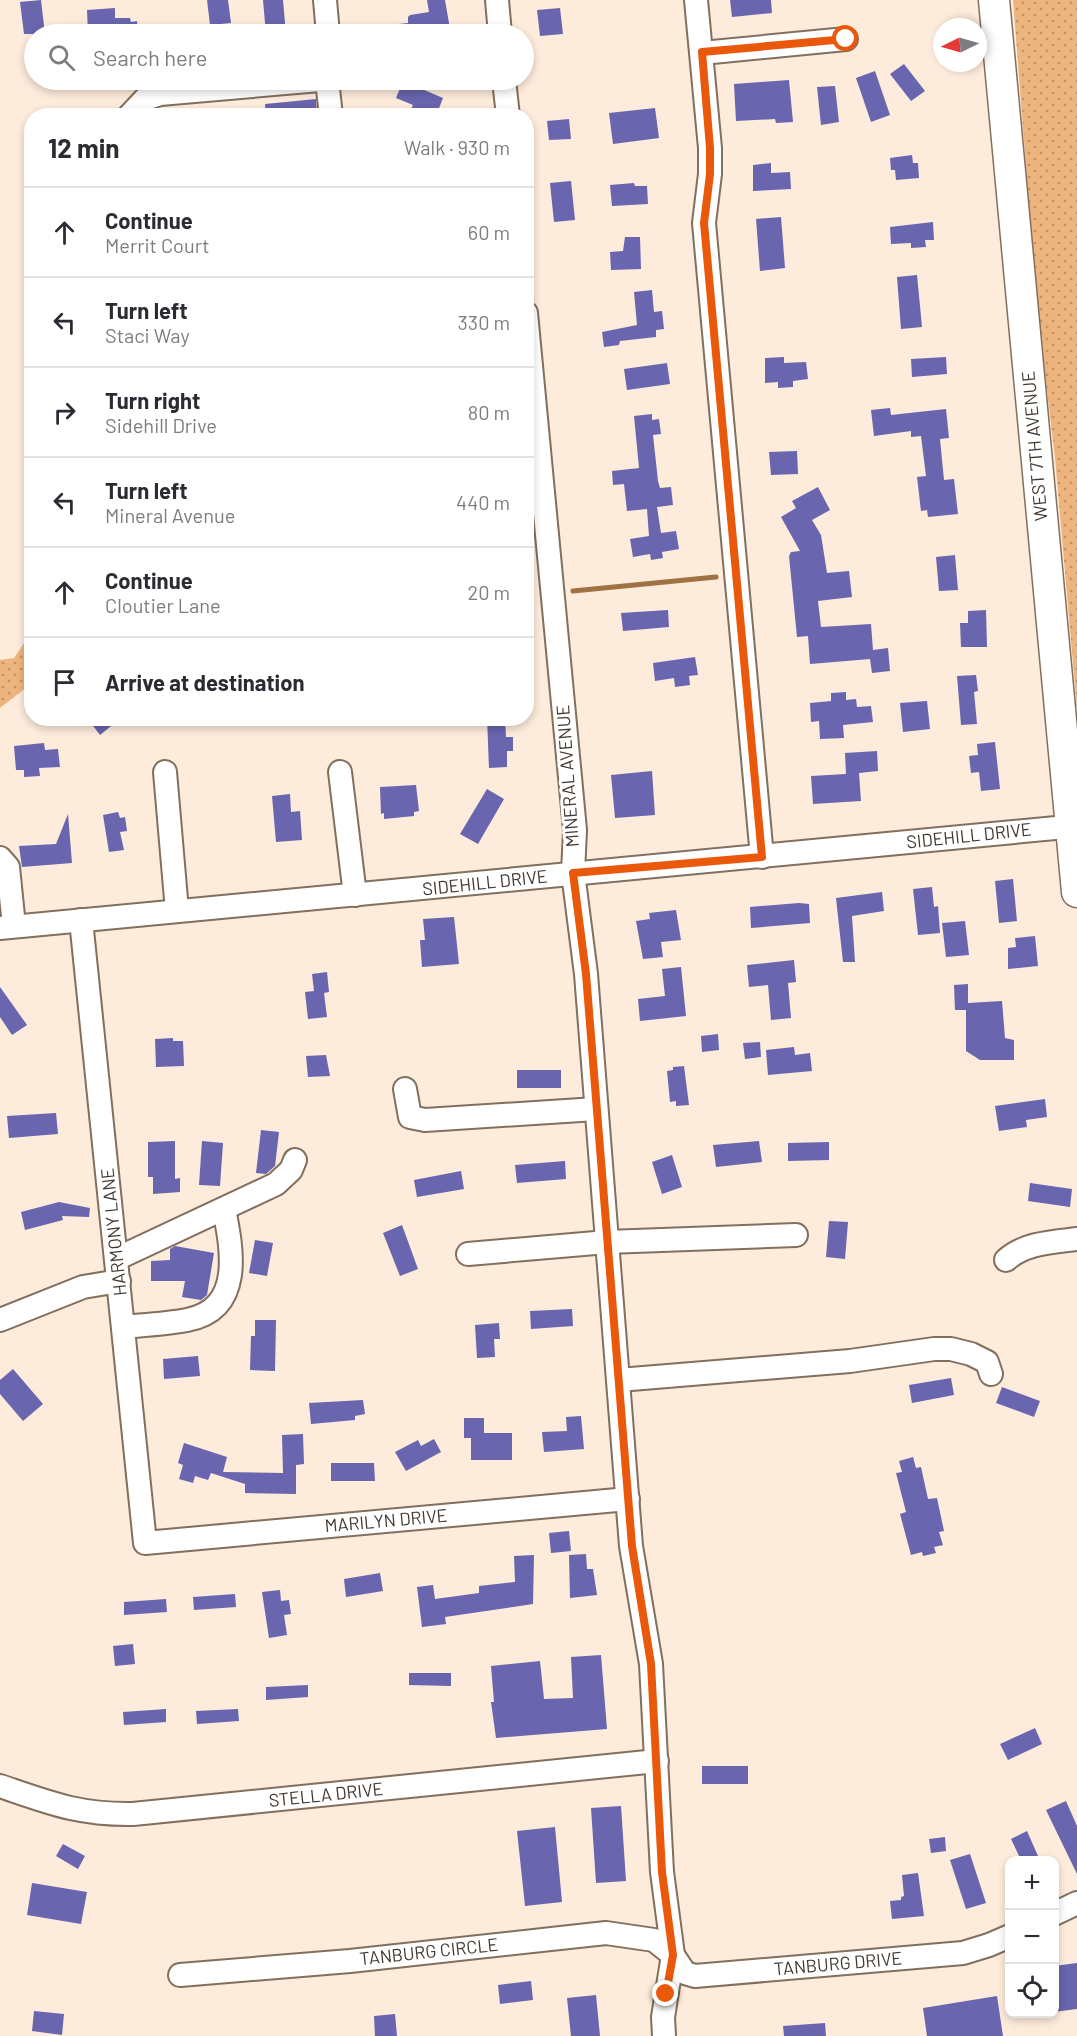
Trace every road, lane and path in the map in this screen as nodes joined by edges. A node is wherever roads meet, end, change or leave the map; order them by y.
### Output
1 (325, 0) edge
2 (497, 0) edge
3 (696, 0) edge
4 (994, 0) edge
5 (327, 24) edge
6 (499, 24) edge
7 (846, 39) dead end
8 (702, 52) junction
9 (206, 90) edge
10 (328, 90) edge
11 (505, 90) edge
12 (137, 108) edge
13 (330, 108) edge
14 (507, 108) edge
15 (534, 469) edge
16 (535, 489) edge
17 (165, 772) dead end
18 (340, 772) dead end
19 (1074, 826) edge
20 (0, 849) edge
21 (0, 857) edge
22 (762, 857) junction
23 (573, 873) junction
24 (1077, 892) edge
25 (355, 895) junction
26 (177, 911) junction
27 (81, 920) junction
28 (7, 927) edge
29 (405, 1089) dead end
30 (596, 1109) junction
31 (295, 1160) dead end
32 (224, 1209) junction
33 (796, 1235) dead end
34 (1077, 1239) edge
35 (607, 1242) junction
36 (468, 1254) dead end
37 (1006, 1260) dead end
38 (117, 1270) junction
39 (0, 1320) edge
40 (123, 1327) junction
41 (991, 1374) dead end
42 (619, 1380) junction
43 (628, 1499) junction
44 (145, 1543) joint
45 (657, 1761) junction
46 (0, 1786) edge
47 (1077, 1903) edge
48 (1059, 1912) edge
49 (1005, 1938) edge
50 (673, 1955) junction
51 (180, 1974) dead end
52 (664, 2036) edge

1 - 5 street
2 - 6 street
3 - 8 street
4 - 19 main road, WEST 7TH AVENUE
7 - 8 street
8 - 22 street
9 - 12 street
10 - 13 street
11 - 14 street
15 - 16 street, MINERAL AVENUE
16 - 23 street, MINERAL AVENUE
17 - 26 street
18 - 25 street
19 - 22 street, SIDEHILL DRIVE
19 - 24 main road, WEST 7TH AVENUE
20 - 21 street
21 - 28 street
22 - 23 street, SIDEHILL DRIVE
23 - 25 street, SIDEHILL DRIVE
23 - 30 street, MINERAL AVENUE
25 - 26 street, SIDEHILL DRIVE
26 - 27 street, SIDEHILL DRIVE
27 - 28 street, SIDEHILL DRIVE
27 - 38 street, HARMONY LANE
29 - 30 street
30 - 35 street, MINERAL AVENUE
31 - 32 street
32 - 38 street
32 - 40 street
33 - 35 street
34 - 37 street
35 - 36 street
35 - 42 street, MINERAL AVENUE
38 - 39 street
38 - 40 street, HARMONY LANE
40 - 44 street, HARMONY LANE
41 - 42 street
42 - 43 street, MINERAL AVENUE
43 - 44 street, MARILYN DRIVE
43 - 45 street, MINERAL AVENUE
45 - 46 street, STELLA DRIVE
45 - 50 street, MINERAL AVENUE
47 - 48 street
49 - 50 street, TANBURG DRIVE
50 - 51 street, TANBURG CIRCLE
50 - 52 street, MINERAL AVENUE

